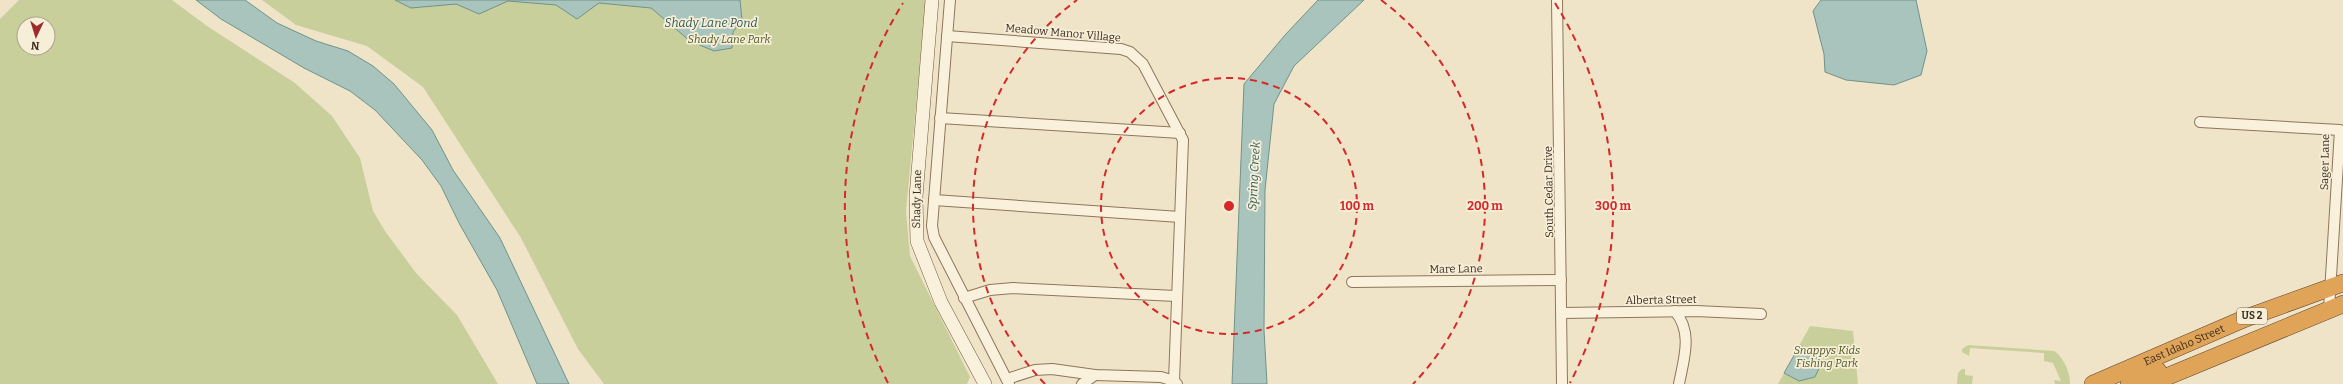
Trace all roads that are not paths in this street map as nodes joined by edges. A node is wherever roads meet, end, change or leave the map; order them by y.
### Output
1 (932, 0) edge
2 (950, 0) edge
3 (1557, 0) edge
4 (947, 36) junction
5 (940, 118) junction
6 (2200, 122) dead end
7 (1180, 133) junction
8 (934, 200) junction
9 (1180, 217) junction
10 (1561, 280) junction
11 (1352, 282) dead end
12 (2337, 285) edge
13 (1176, 296) junction
14 (964, 298) junction
15 (2336, 307) edge
16 (1675, 311) junction
17 (1562, 313) junction
18 (1762, 314) dead end
19 (2209, 333) junction
20 (1095, 375) junction
21 (1008, 382) edge
22 (1176, 382) edge
23 (984, 384) edge
24 (1082, 384) edge
25 (1562, 384) edge
26 (1679, 384) edge
27 (2093, 384) edge
28 (2129, 384) edge
29 (2149, 384) edge

1 - 23 main road, Shady Lane
2 - 4 street, Meadow Manor Village
3 - 10 street, South Cedar Drive
4 - 5 street, Meadow Manor Village
4 - 7 street, Meadow Manor Village
5 - 7 street
5 - 8 street, Meadow Manor Village
6 - 12 street, Sager Lane
7 - 9 street, Meadow Manor Village
8 - 9 street
8 - 14 street, Meadow Manor Village
9 - 13 street, Meadow Manor Village
10 - 11 street, Mare Lane
10 - 17 street, South Cedar Drive
12 - 15 street, Sager Lane
12 - 19 highway, East Idaho Street / US 2
13 - 14 street
13 - 22 street, Meadow Manor Village
14 - 21 street, Meadow Manor Village
15 - 29 highway, East Idaho Street / US 2
16 - 17 street, Alberta Street
16 - 18 street, Alberta Street
16 - 26 street
17 - 25 street, South Cedar Drive
19 - 27 highway, East Idaho Street / US 2
19 - 28 highway
20 - 21 street, Meadow Manor Village
20 - 22 street, Meadow Manor Village
20 - 24 street

